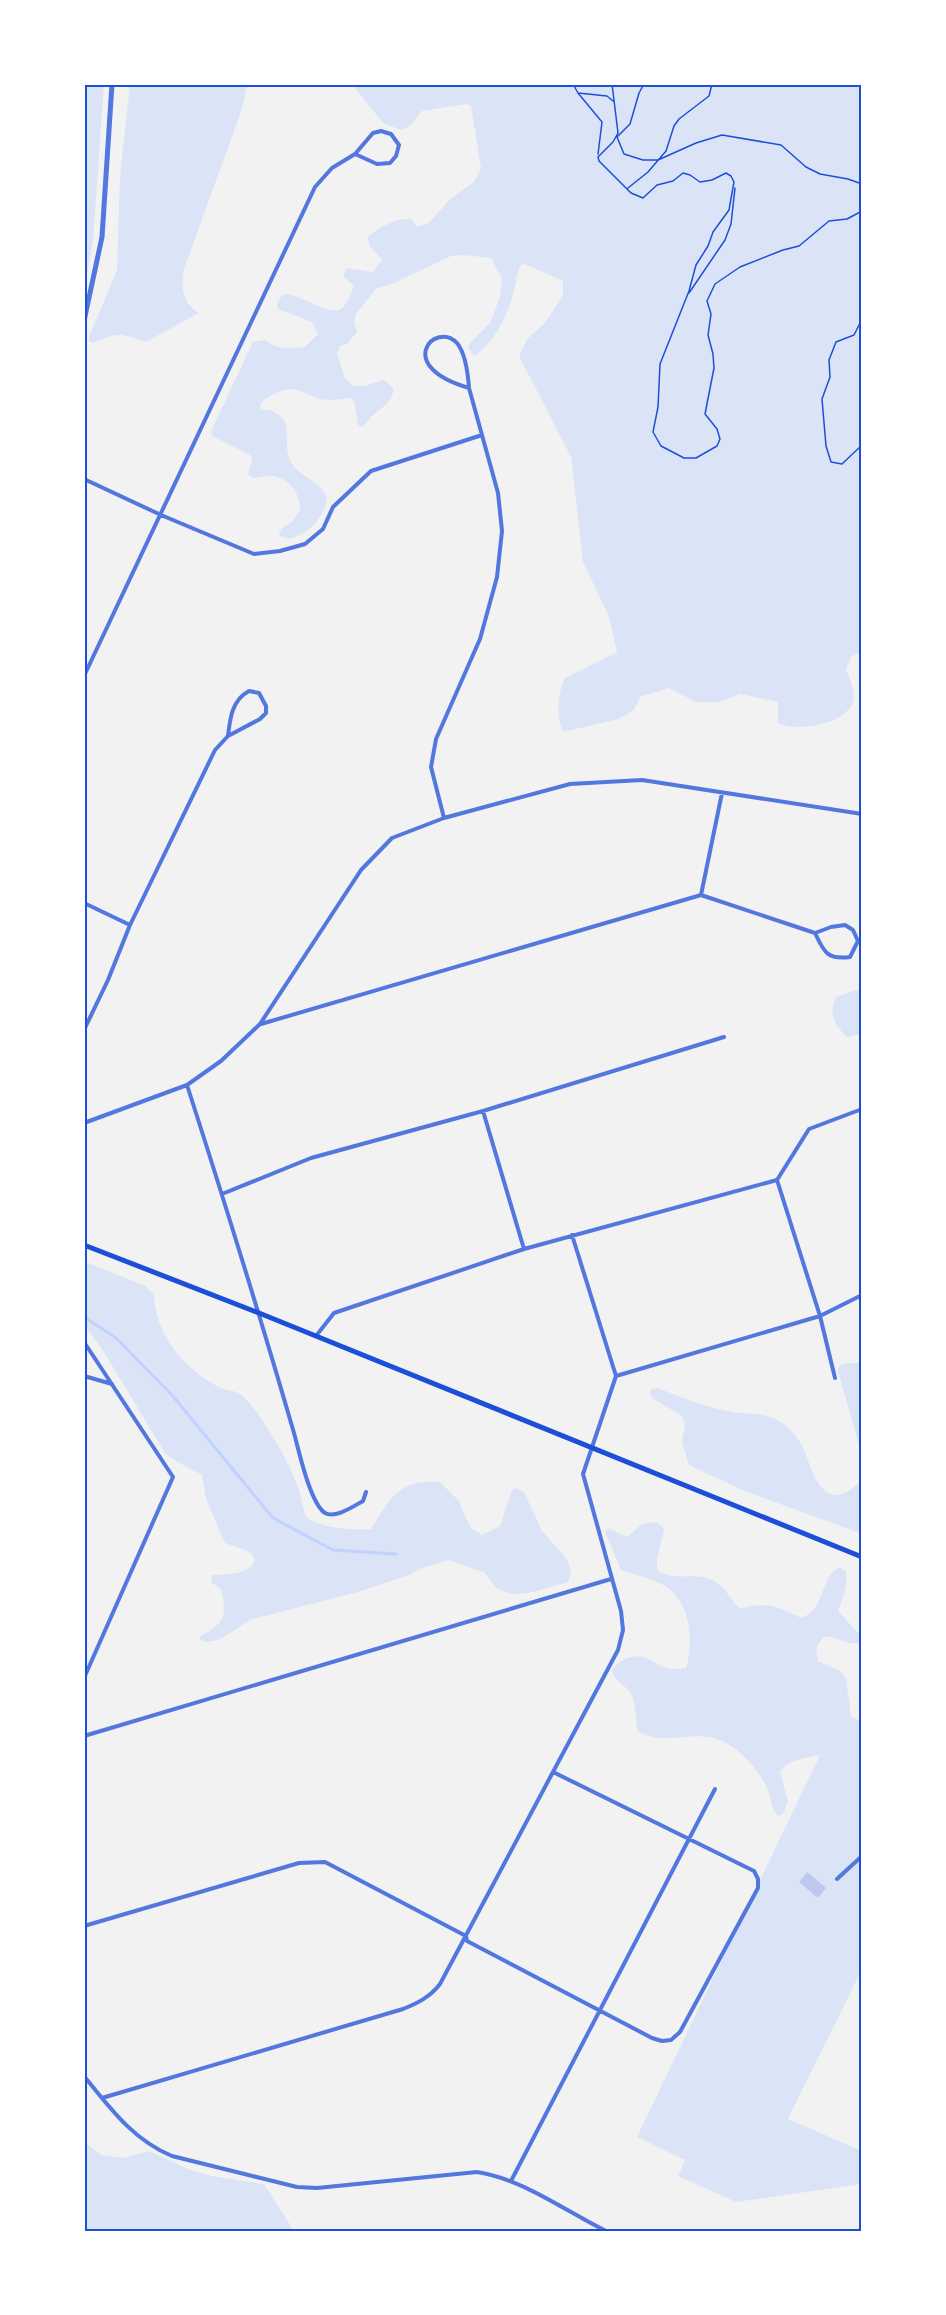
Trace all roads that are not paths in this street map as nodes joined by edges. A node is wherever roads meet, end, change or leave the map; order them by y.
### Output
1 (112, 84) edge
2 (355, 154) junction
3 (84, 321) edge
4 (469, 388) junction
5 (482, 435) junction
6 (84, 479) edge
7 (161, 515) junction
8 (84, 676) edge
9 (228, 736) junction
10 (722, 793) junction
11 (862, 814) edge
12 (444, 818) junction
13 (701, 895) junction
14 (84, 903) edge
15 (130, 925) junction
16 (814, 933) junction
17 (260, 1024) junction
18 (84, 1030) edge
19 (724, 1037) dead end
20 (187, 1085) junction
21 (862, 1109) edge
22 (483, 1111) junction
23 (84, 1123) edge
24 (777, 1180) junction
25 (222, 1194) junction
26 (572, 1235) junction
27 (84, 1245) edge
28 (524, 1249) junction
29 (862, 1295) edge
30 (259, 1313) junction
31 (820, 1316) junction
32 (316, 1336) junction
33 (84, 1342) edge
34 (84, 1376) edge
35 (616, 1376) junction
36 (835, 1378) dead end
37 (113, 1384) junction
38 (592, 1449) junction
39 (366, 1492) dead end
40 (862, 1557) edge
41 (611, 1579) junction
42 (84, 1678) edge
43 (84, 1736) edge
44 (553, 1772) junction
45 (715, 1789) dead end
46 (690, 1838) junction
47 (862, 1856) edge
48 (837, 1879) dead end
49 (84, 1926) edge
50 (466, 1936) junction
51 (600, 2012) junction
52 (84, 2076) edge
53 (102, 2098) junction
54 (511, 2181) junction
55 (606, 2231) edge

1 - 3 street
2 - 2 street
2 - 7 street
4 - 4 street
4 - 5 street
5 - 7 street
5 - 12 street
6 - 7 street
7 - 8 street
9 - 9 street
9 - 15 street
10 - 11 street
10 - 12 street
10 - 13 street
12 - 17 street
13 - 16 street
13 - 17 street
14 - 15 street
15 - 18 street
16 - 16 street
17 - 20 street
19 - 22 street
20 - 23 street
20 - 25 street
21 - 24 street
22 - 25 street
22 - 28 street
24 - 26 street
24 - 31 street
25 - 30 street
26 - 28 street
26 - 35 street
27 - 30 main road
28 - 32 street
29 - 31 street
30 - 32 main road
30 - 39 street
31 - 35 street
31 - 36 street
32 - 38 main road
33 - 37 street
34 - 37 street
35 - 38 street
37 - 42 street
38 - 40 main road
38 - 41 street
41 - 43 street
41 - 44 street
44 - 46 street
44 - 50 street
45 - 46 street
46 - 51 street
46 - 51 street
47 - 48 street
49 - 50 street
50 - 51 street
50 - 53 street
51 - 54 street
52 - 53 street
53 - 54 street
54 - 55 street

